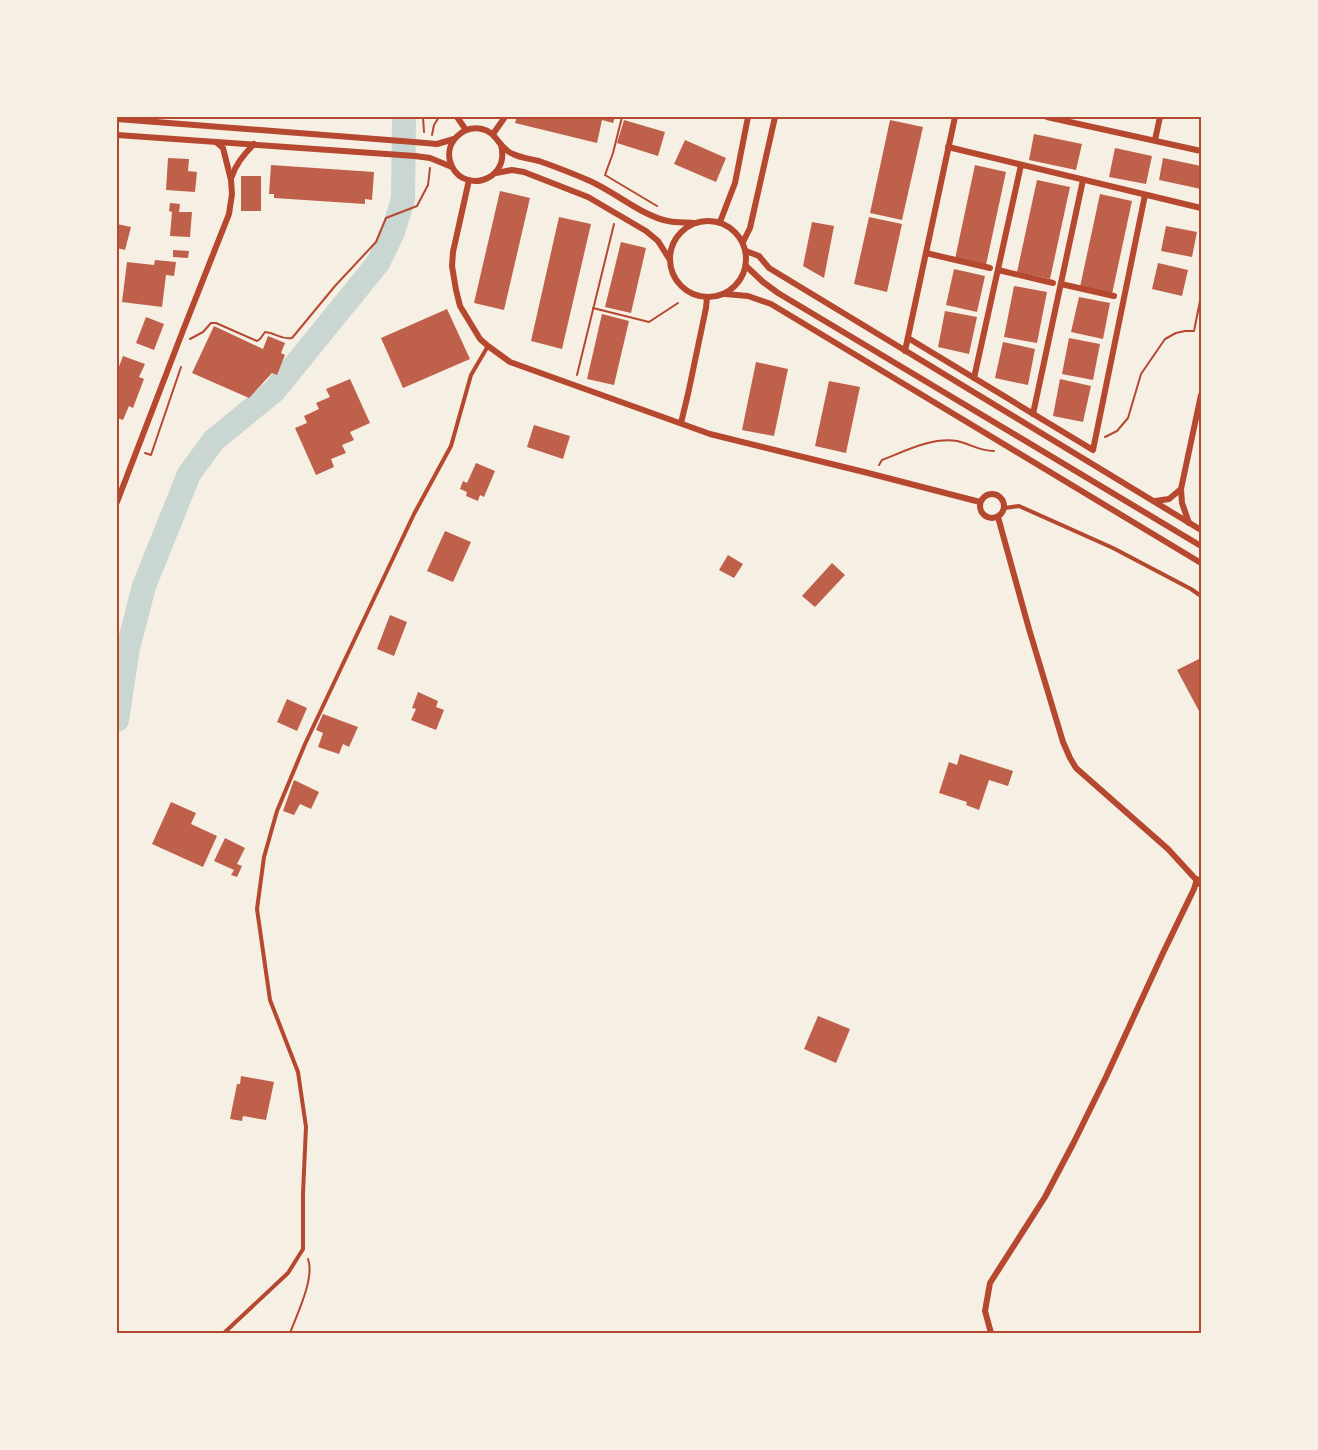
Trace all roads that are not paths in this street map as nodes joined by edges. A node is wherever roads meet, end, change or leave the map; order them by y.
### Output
1 (126, 117) edge
2 (458, 117) edge
3 (505, 117) edge
4 (748, 117) edge
5 (775, 117) edge
6 (955, 117) edge
7 (1047, 117) edge
8 (1160, 117) edge
9 (117, 119) edge
10 (1070, 119) edge
11 (466, 130) junction
12 (493, 134) junction
13 (117, 135) edge
14 (454, 139) junction
15 (1155, 140) junction
16 (216, 142) junction
17 (254, 144) junction
18 (501, 145) junction
19 (948, 147) junction
20 (1201, 151) edge
21 (1021, 165) junction
22 (452, 167) junction
23 (495, 173) junction
24 (231, 180) junction
25 (469, 180) junction
26 (1083, 180) junction
27 (1145, 195) junction
28 (1201, 208) edge
29 (720, 222) junction
30 (695, 223) junction
31 (743, 242) junction
32 (746, 252) junction
33 (926, 253) junction
34 (670, 260) junction
35 (746, 266) junction
36 (990, 268) dead end
37 (998, 270) junction
38 (1057, 284) junction
39 (724, 294) junction
40 (1114, 296) dead end
41 (707, 297) junction
42 (908, 338) junction
43 (488, 346) junction
44 (905, 351) junction
45 (974, 378) junction
46 (1201, 395) edge
47 (1034, 414) junction
48 (681, 423) junction
49 (1181, 489) junction
50 (1155, 501) junction
51 (117, 502) edge
52 (980, 502) junction
53 (1005, 508) junction
54 (998, 517) junction
55 (1189, 522) junction
56 (1201, 530) edge
57 (1201, 546) edge
58 (1201, 563) edge
59 (1201, 596) edge
60 (1199, 882) edge
61 (224, 1333) edge
62 (991, 1333) edge

1 - 9 street
2 - 11 street
3 - 12 street
4 - 29 street
5 - 31 street
6 - 19 street
7 - 10 street
8 - 15 street
9 - 14 street
10 - 15 street
11 - 12 street
11 - 14 street
12 - 18 street
13 - 16 street
14 - 22 street
15 - 20 street
16 - 17 street
16 - 24 street
17 - 22 street
17 - 24 street
18 - 23 street
18 - 30 street
19 - 21 street
19 - 33 street
21 - 26 street
21 - 37 street
22 - 25 street
23 - 25 street
23 - 34 street
24 - 51 street
25 - 43 street
26 - 27 street
26 - 38 street
27 - 28 street
27 - 47 street
29 - 30 street
29 - 31 street
30 - 34 street
31 - 32 street
32 - 35 street
32 - 44 street
33 - 36 street
33 - 42 street
34 - 41 street
35 - 39 street
35 - 57 street
37 - 38 street
37 - 45 street
38 - 40 street
38 - 47 street
39 - 41 street
39 - 58 street
41 - 48 street
42 - 44 street
42 - 45 street
43 - 48 street
43 - 61 lane
44 - 50 street
45 - 47 street
46 - 49 street
48 - 52 street
49 - 50 street
49 - 55 street
50 - 55 street
52 - 53 street
52 - 54 street
53 - 54 street
53 - 59 lane
54 - 60 street
55 - 56 street
60 - 62 street

